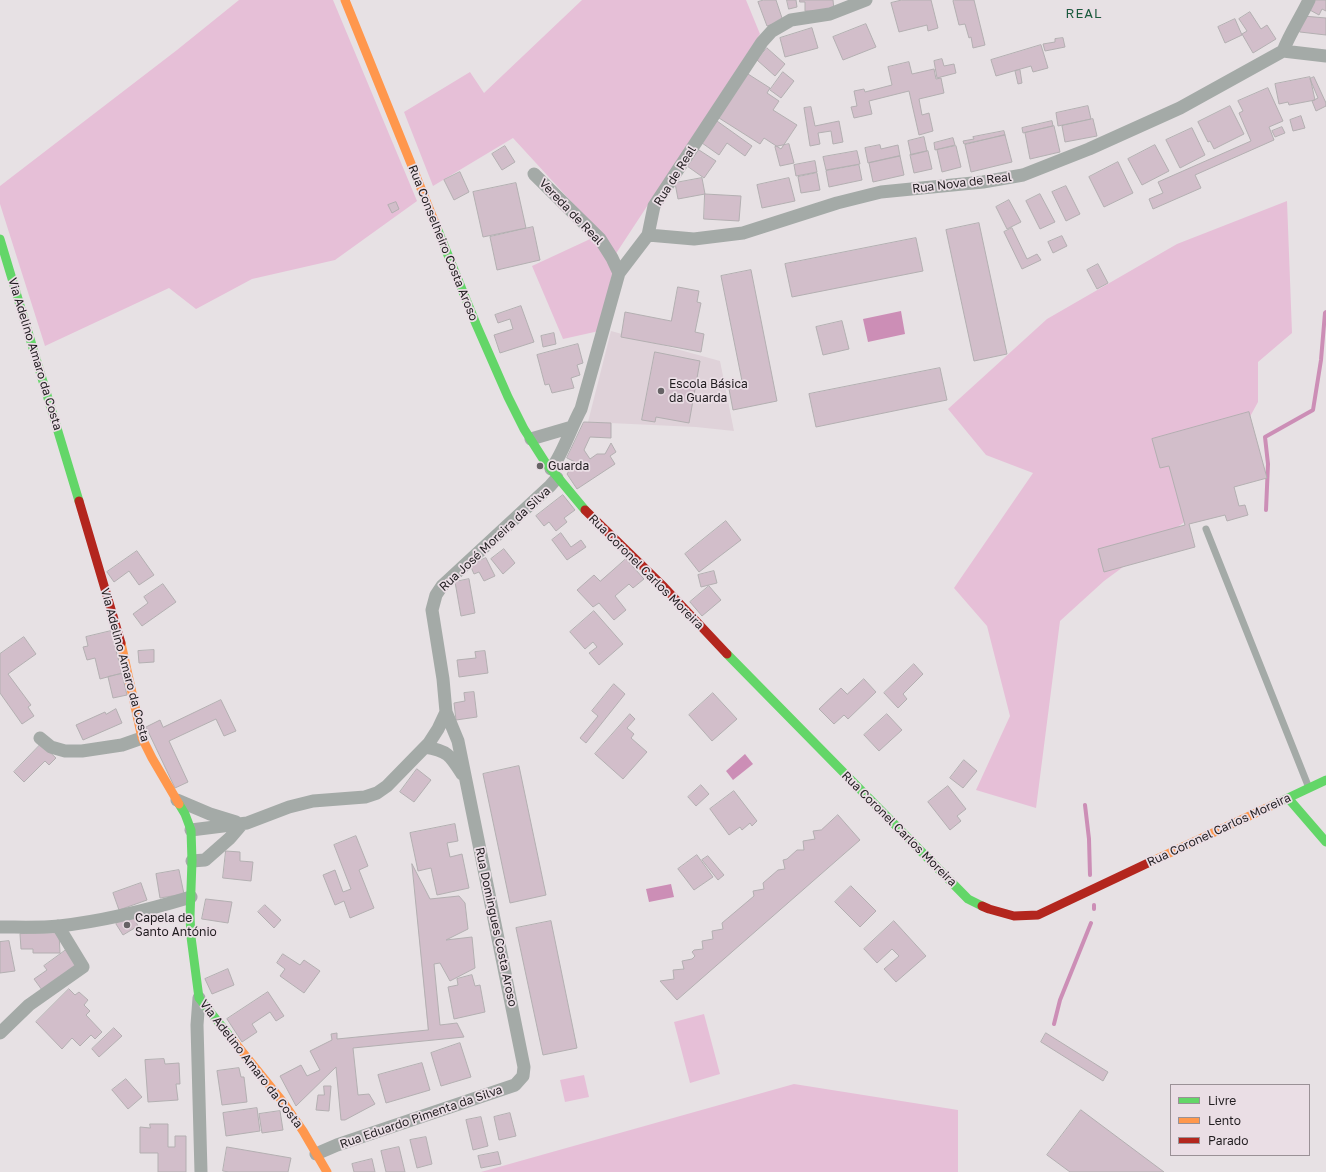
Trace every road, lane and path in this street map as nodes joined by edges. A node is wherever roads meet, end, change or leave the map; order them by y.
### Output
1 (345, 0) edge
2 (866, 0) edge
3 (1309, 0) edge
4 (1283, 51) junction
5 (1326, 56) edge
6 (534, 174) dead end
7 (648, 235) junction
8 (0, 239) edge
9 (619, 273) junction
10 (572, 427) junction
11 (531, 440) junction
12 (554, 474) junction
13 (1206, 529) dead end
14 (446, 712) junction
15 (40, 738) dead end
16 (142, 738) junction
17 (425, 747) junction
18 (465, 778) junction
19 (1326, 780) edge
20 (1309, 788) junction
21 (1288, 798) junction
22 (176, 800) junction
23 (242, 824) junction
24 (191, 830) junction
25 (1326, 842) edge
26 (192, 861) junction
27 (191, 897) junction
28 (58, 926) junction
29 (0, 927) edge
30 (199, 998) junction
31 (0, 1033) edge
32 (523, 1076) joint
33 (316, 1154) junction
34 (201, 1172) edge
35 (327, 1172) edge

1 - 11 main road, Rua Conselheiro Costa Aroso
2 - 7 street, Rua de Real
3 - 4 street
4 - 5 street
4 - 7 street, Rua Nova de Real
6 - 9 street, Vereda de Real
7 - 9 street, Rua de Real
8 - 16 main road, Via Adelino Amaro da Costa
9 - 10 street, Rua de Real
10 - 11 street
10 - 12 street, Rua de Real
11 - 12 main road, Rua Conselheiro Costa Aroso
12 - 14 street, Rua José Moreira da Silva
12 - 21 main road, Rua Coronel Carlos Moreira
13 - 20 lane
14 - 17 street, Rua José Moreira da Silva
14 - 18 street, Rua Domingues Costa Aroso
15 - 16 street
16 - 22 main road, Via Adelino Amaro da Costa
17 - 18 street, Rua Domingues Costa Aroso
17 - 23 street, Rua José Moreira da Silva
18 - 32 street, Rua Domingues Costa Aroso
19 - 20 main road, Rua Coronel Carlos Moreira
20 - 21 main road, Rua Coronel Carlos Moreira
21 - 25 main road
22 - 23 street
22 - 24 main road, Via Adelino Amaro da Costa
23 - 24 street, Rua José Moreira da Silva
23 - 26 street, Rua José Moreira da Silva
24 - 26 main road, Via Adelino Amaro da Costa
26 - 27 main road, Via Adelino Amaro da Costa
27 - 28 street
27 - 30 main road, Via Adelino Amaro da Costa
28 - 29 street
28 - 31 street
30 - 33 main road, Via Adelino Amaro da Costa
30 - 34 street
32 - 33 street, Rua Eduardo Pimenta da Silva
33 - 35 main road, Via Adelino Amaro da Costa

